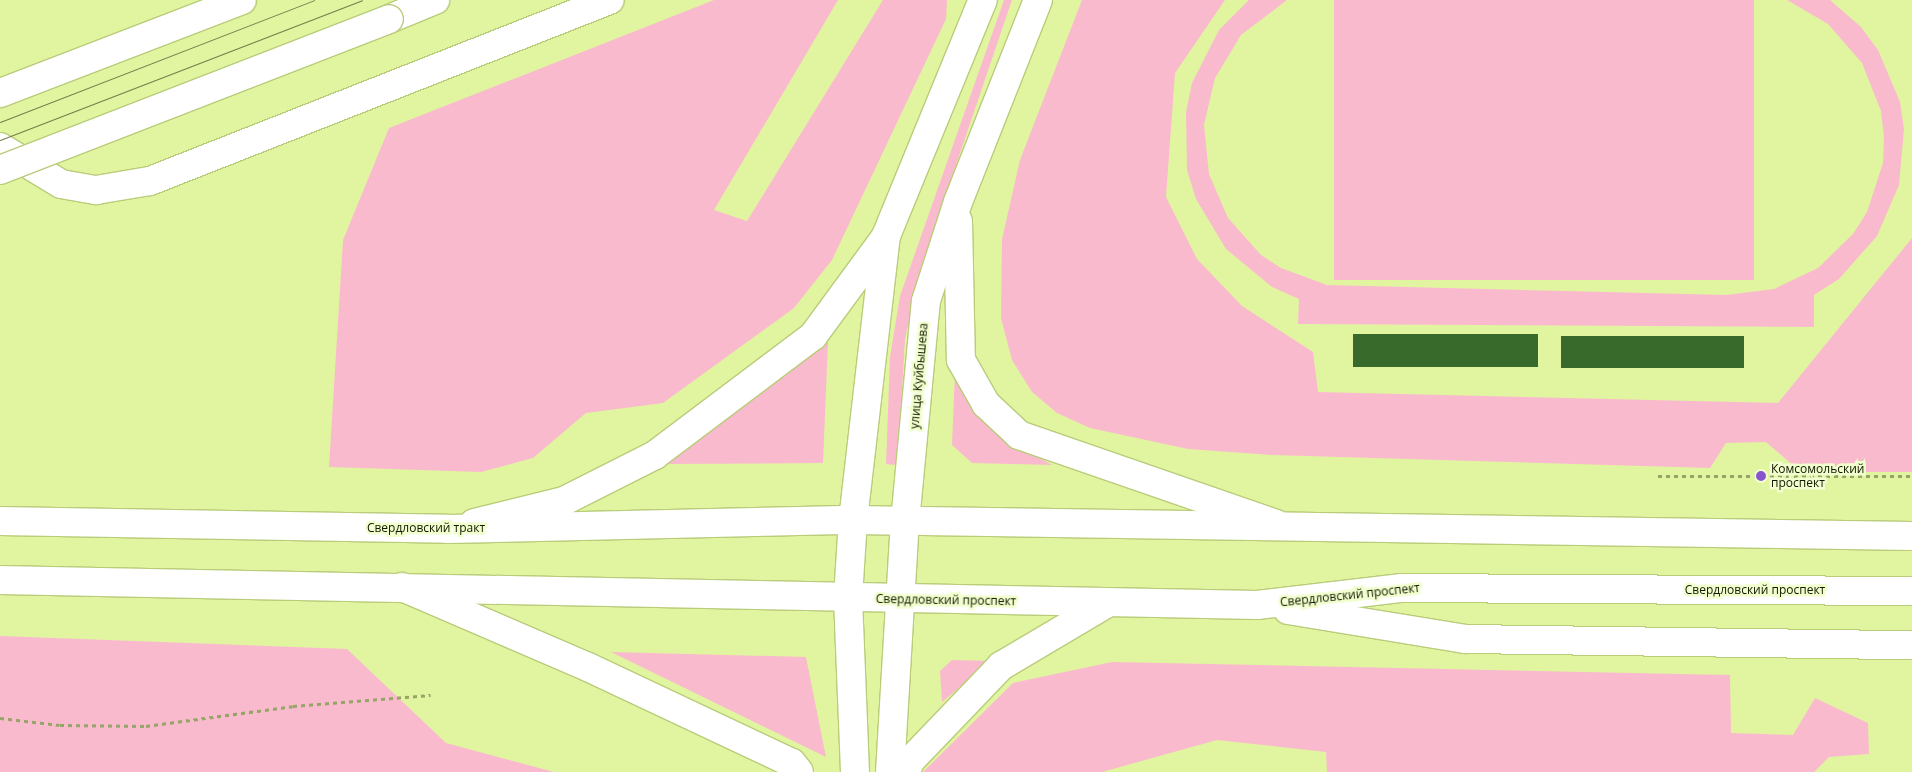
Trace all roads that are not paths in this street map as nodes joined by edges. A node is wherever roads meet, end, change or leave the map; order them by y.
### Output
1 (242, 0) edge
2 (435, 0) edge
3 (610, 0) edge
4 (967, 0) edge
5 (983, 0) edge
6 (1038, 0) edge
7 (961, 58) junction
8 (0, 93) edge
9 (0, 147) edge
10 (0, 170) edge
11 (958, 202) junction
12 (886, 236) junction
13 (853, 520) junction
14 (0, 521) edge
15 (905, 522) junction
16 (1276, 524) junction
17 (448, 529) junction
18 (1912, 536) edge
19 (0, 580) edge
20 (398, 586) junction
21 (1912, 591) edge
22 (848, 597) junction
23 (903, 599) junction
24 (1106, 604) junction
25 (1257, 605) junction
26 (1912, 645) edge
27 (800, 772) edge
28 (855, 772) edge
29 (890, 772) edge
30 (906, 772) edge

1 - 8 main road
2 - 10 main road, bridge
3 - 9 main road
4 - 7 main road
5 - 7 main road
6 - 11 main road, улица Куйбышева
7 - 12 main road
11 - 15 main road, улица Куйбышева
11 - 16 main road
12 - 13 main road
12 - 17 main road
13 - 15 main road
13 - 17 main road, Свердловский тракт
13 - 22 main road
14 - 17 main road, Свердловский тракт
15 - 16 main road
15 - 23 main road, улица Куйбышева
16 - 18 main road
19 - 20 main road
20 - 22 main road
20 - 27 main road
21 - 25 main road, Свердловский проспект
22 - 23 main road, Свердловский проспект
22 - 28 main road
23 - 24 main road, Свердловский проспект
23 - 29 main road, улица Куйбышева
24 - 25 main road, Свердловский проспект
24 - 30 main road
25 - 26 main road

